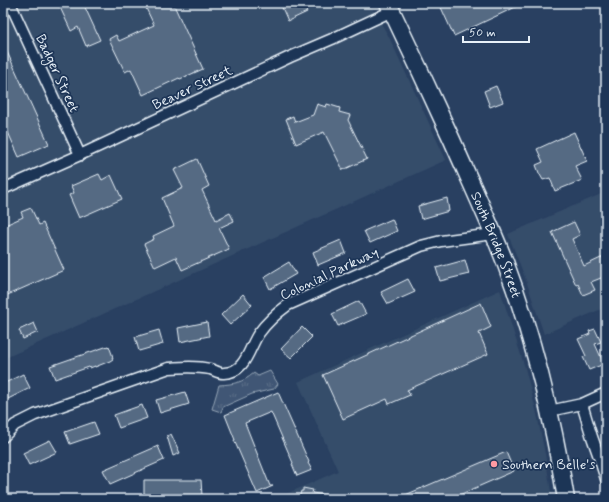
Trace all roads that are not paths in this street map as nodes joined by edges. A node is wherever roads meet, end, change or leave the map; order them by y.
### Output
1 (10, 3) edge
2 (390, 7) edge
3 (80, 155) junction
4 (3, 189) edge
5 (493, 234) junction
6 (606, 394) edge
7 (582, 404) junction
8 (549, 411) junction
9 (3, 437) edge
10 (606, 479) edge
11 (566, 499) edge

1 - 3 street, Badger Street
2 - 3 street, Beaver Street
2 - 5 highway, South Bridge Street
3 - 4 street, Beaver Street
5 - 8 highway, South Bridge Street
5 - 9 street, Colonial Parkway
6 - 7 street
7 - 8 street
7 - 10 street
8 - 11 highway, South Bridge Street

